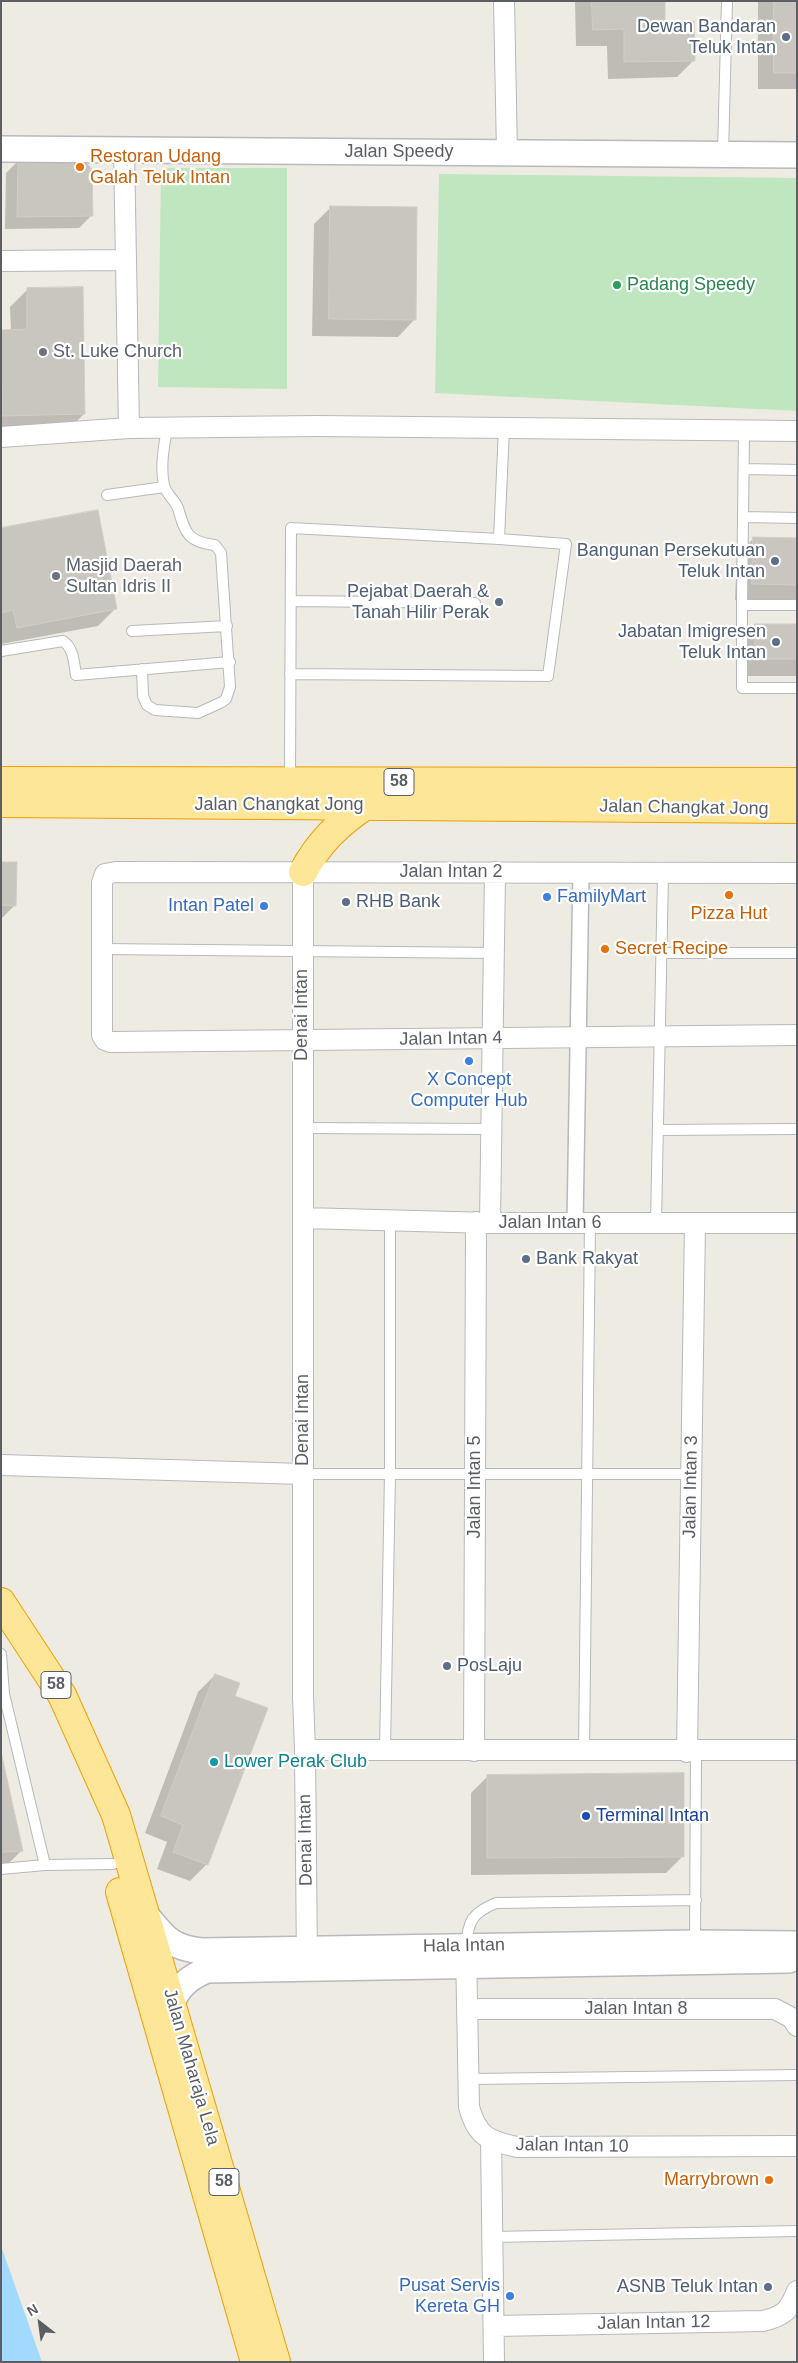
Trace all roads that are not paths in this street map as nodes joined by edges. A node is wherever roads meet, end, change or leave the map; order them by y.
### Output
1 (504, 1) edge
2 (727, 1) edge
3 (1, 149) edge
4 (124, 150) junction
5 (507, 153) junction
6 (723, 154) junction
7 (797, 155) edge
8 (125, 260) junction
9 (1, 261) edge
10 (129, 428) junction
11 (167, 428) junction
12 (504, 428) junction
13 (744, 431) junction
14 (797, 431) edge
15 (1, 437) edge
16 (744, 469) junction
17 (797, 470) edge
18 (164, 487) junction
19 (107, 495) dead end
20 (744, 517) junction
21 (797, 518) edge
22 (499, 539) junction
23 (291, 601) junction
24 (475, 602) dead end
25 (742, 605) junction
26 (797, 605) edge
27 (227, 626) junction
28 (132, 631) dead end
29 (1, 651) edge
30 (230, 662) junction
31 (142, 669) junction
32 (290, 674) junction
33 (797, 688) edge
34 (1, 781) edge
35 (290, 782) junction
36 (797, 782) edge
37 (1, 803) edge
38 (366, 805) junction
39 (797, 809) edge
40 (303, 872) junction
41 (495, 872) junction
42 (581, 872) junction
43 (797, 872) edge
44 (662, 873) junction
45 (102, 949) junction
46 (302, 952) junction
47 (797, 952) edge
48 (494, 953) junction
49 (662, 953) junction
50 (797, 1035) edge
51 (660, 1036) junction
52 (580, 1038) junction
53 (492, 1039) junction
54 (302, 1041) junction
55 (303, 1128) junction
56 (491, 1129) junction
57 (797, 1129) edge
58 (658, 1130) junction
59 (303, 1218) junction
60 (390, 1220) junction
61 (483, 1223) junction
62 (582, 1223) junction
63 (656, 1223) junction
64 (695, 1223) junction
65 (797, 1223) edge
66 (1, 1465) edge
67 (475, 1472) junction
68 (390, 1473) junction
69 (588, 1473) junction
70 (303, 1474) junction
71 (691, 1474) junction
72 (1, 1602) edge
73 (1, 1654) edge
74 (2, 1670) edge
75 (305, 1750) junction
76 (797, 1750) edge
77 (385, 1751) junction
78 (474, 1751) junction
79 (692, 1751) junction
80 (584, 1752) junction
81 (97, 1776) junction
82 (113, 1864) junction
83 (45, 1865) junction
84 (1, 1869) edge
85 (696, 1900) junction
86 (146, 1915) junction
87 (797, 1944) edge
88 (695, 1953) junction
89 (466, 1956) junction
90 (307, 1958) junction
91 (797, 1960) edge
92 (172, 2002) junction
93 (468, 2009) junction
94 (797, 2026) edge
95 (797, 2074) edge
96 (468, 2079) junction
97 (490, 2140) junction
98 (797, 2146) edge
99 (797, 2231) edge
100 (493, 2237) junction
101 (797, 2291) edge
102 (495, 2326) junction
103 (255, 2362) edge
104 (276, 2362) edge
105 (494, 2362) edge

1 - 5 street
2 - 6 lane
3 - 4 street, Jalan Speedy
4 - 5 street, Jalan Speedy
4 - 8 street
5 - 6 street, Jalan Speedy
6 - 7 street, Jalan Speedy
8 - 9 street
8 - 10 street
10 - 11 street
10 - 15 street
11 - 12 street
11 - 18 lane
12 - 13 street
12 - 22 lane
13 - 14 street
13 - 16 lane
16 - 17 lane
16 - 20 lane
18 - 19 lane
18 - 27 lane
20 - 21 lane
20 - 25 lane
22 - 23 lane
22 - 32 lane
23 - 24 lane
23 - 32 lane
25 - 26 lane
25 - 33 lane
27 - 28 lane
27 - 30 lane
29 - 31 lane
30 - 31 lane
30 - 31 lane
32 - 35 lane
34 - 35 highway, Jalan Changkat Jong / 58
35 - 36 highway, Jalan Changkat Jong / 58
37 - 38 highway, Jalan Changkat Jong / 58
38 - 39 highway, Jalan Changkat Jong / 58
38 - 40 highway
40 - 41 street, Jalan Intan 2
40 - 45 street, Jalan Intan 2
40 - 46 street, Denai Intan
41 - 42 street, Jalan Intan 2
41 - 48 street, Jalan Intan 5
42 - 44 street, Jalan Intan 2
42 - 52 street
43 - 44 street, Jalan Intan 2
44 - 49 lane
45 - 46 lane
45 - 54 street, Jalan Intan 4
46 - 48 lane
46 - 54 street, Denai Intan
47 - 49 lane
48 - 53 street, Jalan Intan 5
49 - 51 lane
50 - 51 street, Jalan Intan 4
51 - 52 street, Jalan Intan 4
51 - 58 lane
52 - 53 street, Jalan Intan 4
52 - 62 street
53 - 54 street, Jalan Intan 4
53 - 56 street, Jalan Intan 5
54 - 55 street, Denai Intan
55 - 56 lane
55 - 59 street, Denai Intan
56 - 61 street, Jalan Intan 5
57 - 58 lane
58 - 63 lane
59 - 60 street, Jalan Intan 6
59 - 70 street, Denai Intan
60 - 61 street, Jalan Intan 6
60 - 68 lane
61 - 62 street, Jalan Intan 6
61 - 67 street, Jalan Intan 5
62 - 63 street, Jalan Intan 6
62 - 69 lane
63 - 64 street, Jalan Intan 6
64 - 65 street, Jalan Intan 6
64 - 71 street, Jalan Intan 3
66 - 70 street
67 - 68 lane
67 - 69 lane
67 - 78 street, Jalan Intan 5
68 - 70 lane
68 - 77 lane
69 - 71 lane
69 - 80 lane
70 - 75 street, Denai Intan
71 - 79 street, Jalan Intan 3
72 - 81 highway, Jalan Maharaja Lela / 58
73 - 74 lane
74 - 83 lane
75 - 77 street
75 - 90 street, Denai Intan
76 - 79 street
77 - 78 street
78 - 80 street
79 - 80 street
79 - 85 lane
81 - 82 highway, Jalan Maharaja Lela / 58
81 - 86 highway, Jalan Maharaja Lela / 58
82 - 83 lane
82 - 103 highway, Jalan Maharaja Lela / 58
83 - 84 lane
85 - 88 lane
85 - 89 lane
86 - 90 street, Hala Intan
86 - 92 highway, Jalan Maharaja Lela / 58
87 - 88 street, Hala Intan
88 - 89 street, Hala Intan
88 - 91 street, Hala Intan
89 - 90 street, Hala Intan
89 - 93 street, Jalan Intan 10
90 - 92 street, Hala Intan
92 - 104 highway, Jalan Maharaja Lela / 58
93 - 94 street, Jalan Intan 8
93 - 96 street, Jalan Intan 10
95 - 96 lane
96 - 97 street, Jalan Intan 10
97 - 98 street, Jalan Intan 10
97 - 100 street
99 - 100 lane
100 - 102 street
101 - 102 street, Jalan Intan 12
102 - 105 street

